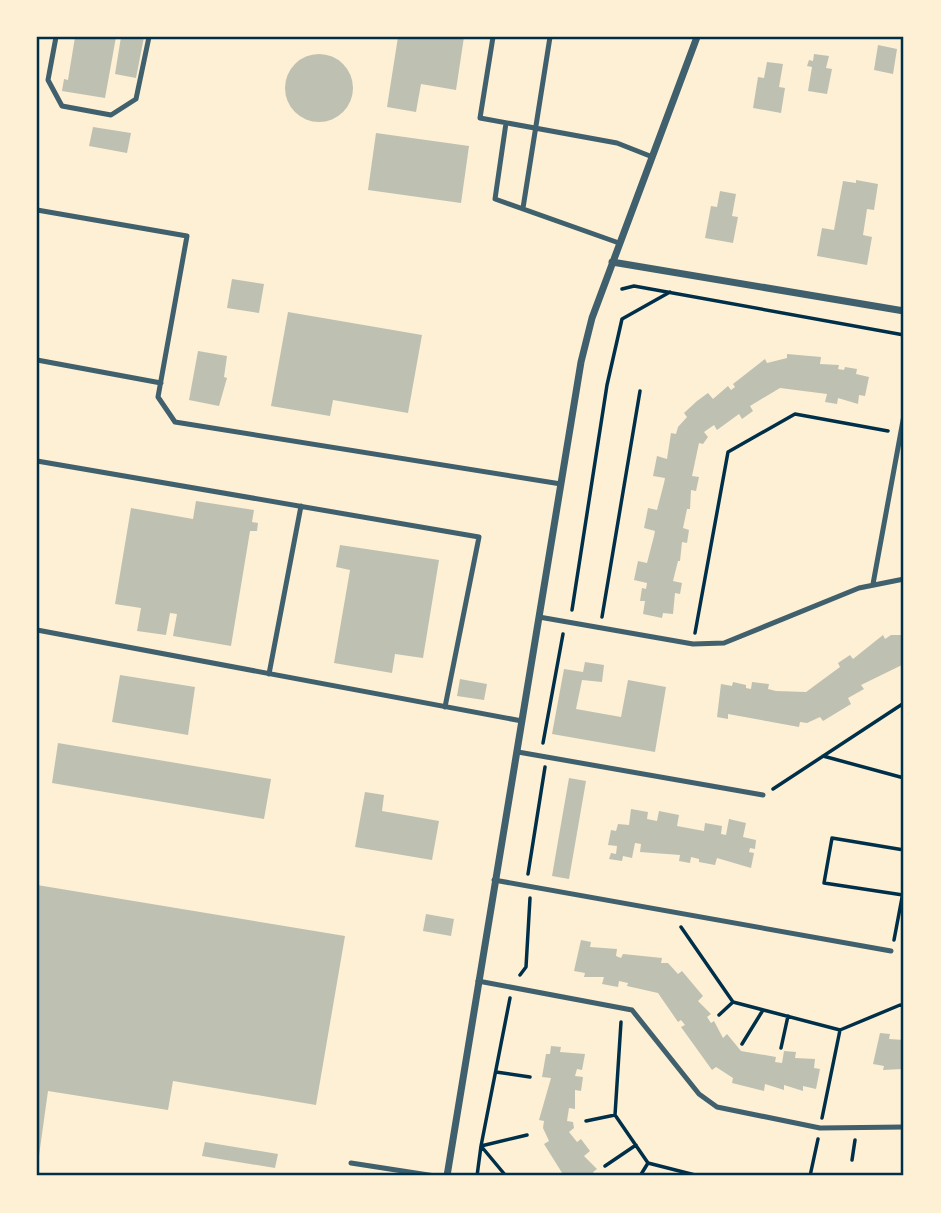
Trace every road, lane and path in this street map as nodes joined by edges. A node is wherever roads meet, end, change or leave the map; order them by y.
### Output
1 (56, 37) edge
2 (149, 37) edge
3 (493, 37) edge
4 (550, 37) edge
5 (697, 37) edge
6 (506, 123) junction
7 (535, 128) junction
8 (650, 156) junction
9 (523, 208) junction
10 (37, 210) edge
11 (619, 243) junction
12 (612, 262) junction
13 (622, 289) dead end
14 (904, 312) edge
15 (904, 335) edge
16 (37, 360) edge
17 (161, 383) junction
18 (640, 391) dead end
19 (904, 415) edge
20 (901, 433) junction
21 (37, 461) edge
22 (561, 484) junction
23 (301, 506) junction
24 (904, 579) edge
25 (873, 584) junction
26 (539, 617) junction
27 (600, 628) junction
28 (37, 630) edge
29 (693, 644) junction
30 (270, 674) junction
31 (904, 703) edge
32 (445, 707) junction
33 (522, 721) junction
34 (518, 752) junction
35 (823, 756) junction
36 (904, 778) edge
37 (763, 796) joint
38 (904, 850) edge
39 (494, 880) junction
40 (904, 887) edge
41 (903, 895) edge
42 (668, 910) junction
43 (891, 951) joint
44 (478, 981) junction
45 (512, 987) junction
46 (733, 1002) junction
47 (904, 1006) edge
48 (622, 1008) junction
49 (764, 1010) junction
50 (719, 1015) dead end
51 (788, 1016) junction
52 (840, 1030) junction
53 (742, 1044) dead end
54 (781, 1048) dead end
55 (496, 1072) junction
56 (530, 1077) dead end
57 (615, 1115) junction
58 (586, 1121) dead end
59 (857, 1127) junction
60 (904, 1127) edge
61 (820, 1128) junction
62 (527, 1135) dead end
63 (636, 1145) junction
64 (481, 1146) junction
65 (852, 1160) dead end
66 (351, 1163) dead end
67 (648, 1163) junction
68 (605, 1166) dead end
69 (672, 1169) junction
70 (435, 1176) edge
71 (447, 1176) edge
72 (477, 1176) edge
73 (506, 1176) edge
74 (640, 1176) edge
75 (671, 1176) edge
76 (699, 1176) edge
77 (810, 1176) edge

1 - 2 lane
3 - 6 lane
4 - 7 lane
5 - 8 street
6 - 7 lane
6 - 9 lane
7 - 8 lane
7 - 9 lane
8 - 11 street
9 - 11 lane
10 - 17 lane
11 - 12 street
12 - 14 street
12 - 22 street
13 - 15 path
16 - 17 lane
17 - 22 lane
18 - 27 path
19 - 20 lane
20 - 25 lane
20 - 29 path
21 - 23 lane
22 - 26 street
23 - 30 lane
23 - 32 lane
24 - 25 lane
25 - 29 lane
26 - 27 lane
26 - 33 street
27 - 29 lane
28 - 30 lane
30 - 32 lane
31 - 35 path
32 - 33 lane
33 - 34 street
34 - 37 lane
34 - 39 street
35 - 36 path
35 - 37 path
38 - 41 path
39 - 42 lane
39 - 44 street
40 - 41 path
41 - 43 path
42 - 43 lane
42 - 46 path
44 - 45 lane
44 - 71 street
45 - 48 lane
45 - 55 path
46 - 49 path
46 - 50 path
47 - 52 path
48 - 57 path
48 - 61 lane
49 - 51 path
49 - 53 path
51 - 52 path
51 - 54 path
52 - 61 path
55 - 56 path
55 - 64 path
57 - 58 path
57 - 63 path
59 - 60 lane
59 - 61 lane
59 - 65 path
61 - 77 path
62 - 64 path
63 - 67 path
63 - 68 path
64 - 72 path
64 - 73 path
66 - 70 lane
67 - 69 path
67 - 74 path
69 - 75 path
69 - 76 path

